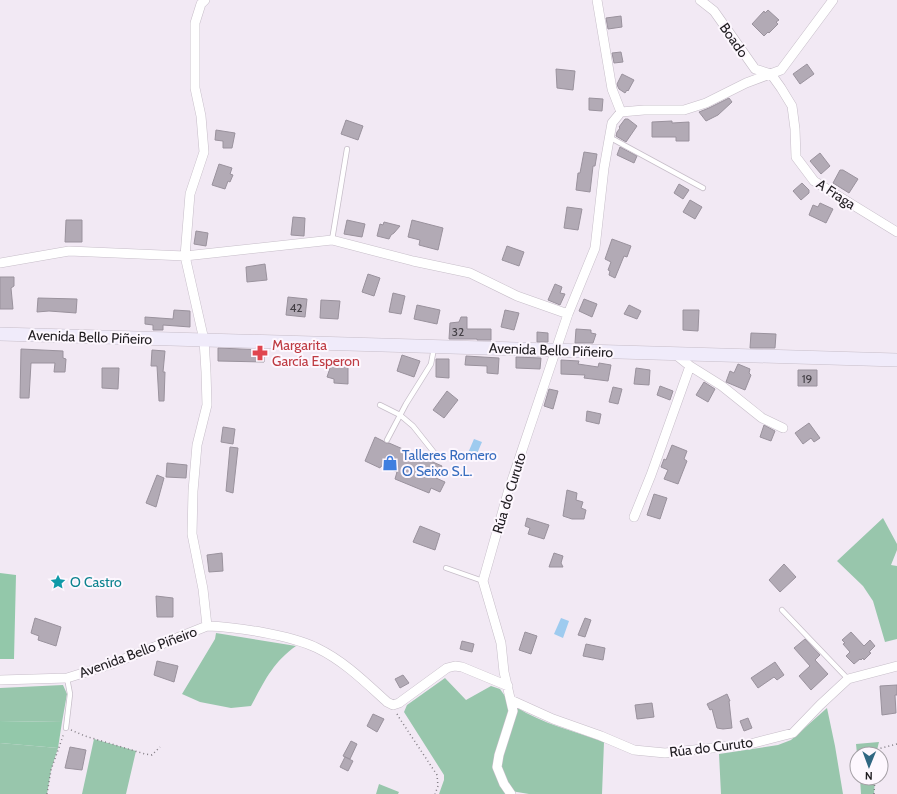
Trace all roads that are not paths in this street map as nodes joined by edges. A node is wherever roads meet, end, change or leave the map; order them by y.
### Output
1 (205, 0) edge
2 (597, 0) edge
3 (700, 0) edge
4 (833, 0) edge
5 (771, 74) junction
6 (621, 112) junction
7 (609, 137) junction
8 (347, 149) dead end
9 (703, 188) dead end
10 (897, 232) edge
11 (332, 240) junction
12 (186, 256) junction
13 (0, 263) edge
14 (568, 314) junction
15 (0, 334) edge
16 (204, 340) junction
17 (435, 346) junction
18 (556, 350) junction
19 (674, 354) junction
20 (897, 360) edge
21 (690, 366) junction
22 (380, 405) dead end
23 (400, 415) junction
24 (783, 428) dead end
25 (387, 440) dead end
26 (436, 455) dead end
27 (634, 517) dead end
28 (446, 568) dead end
29 (483, 581) junction
30 (782, 610) dead end
31 (207, 626) junction
32 (897, 666) edge
33 (68, 678) junction
34 (848, 679) junction
35 (0, 680) edge
36 (508, 686) junction
37 (511, 700) junction
38 (66, 728) road end
39 (511, 794) edge

1 - 12 street
2 - 6 street
3 - 5 street, Boado
4 - 5 street
5 - 6 street
5 - 10 street, A Fraga
6 - 7 street, Rúa do Curuto
7 - 9 lane
7 - 14 street, Rúa do Curuto
8 - 11 lane
11 - 12 street
11 - 14 street
12 - 13 street
12 - 16 street
14 - 18 street, Rúa do Curuto
15 - 16 street, Avenida Bello Piñeiro
16 - 17 street, Avenida Bello Piñeiro
16 - 31 street, Avenida Bello Piñeiro
17 - 18 street, Avenida Bello Piñeiro
17 - 23 lane
18 - 19 street, Avenida Bello Piñeiro
18 - 29 street, Rúa do Curuto
19 - 20 street, Avenida Bello Piñeiro
19 - 21 street
21 - 24 street
21 - 27 street
22 - 23 lane
23 - 25 lane
23 - 26 lane
28 - 29 lane
29 - 36 street
30 - 34 lane
31 - 33 street, Avenida Bello Piñeiro
31 - 36 street
32 - 34 street, Rúa do Curuto
33 - 35 street, Avenida Bello Piñeiro
33 - 38 lane
34 - 37 street, Rúa do Curuto
36 - 37 street
37 - 39 street

